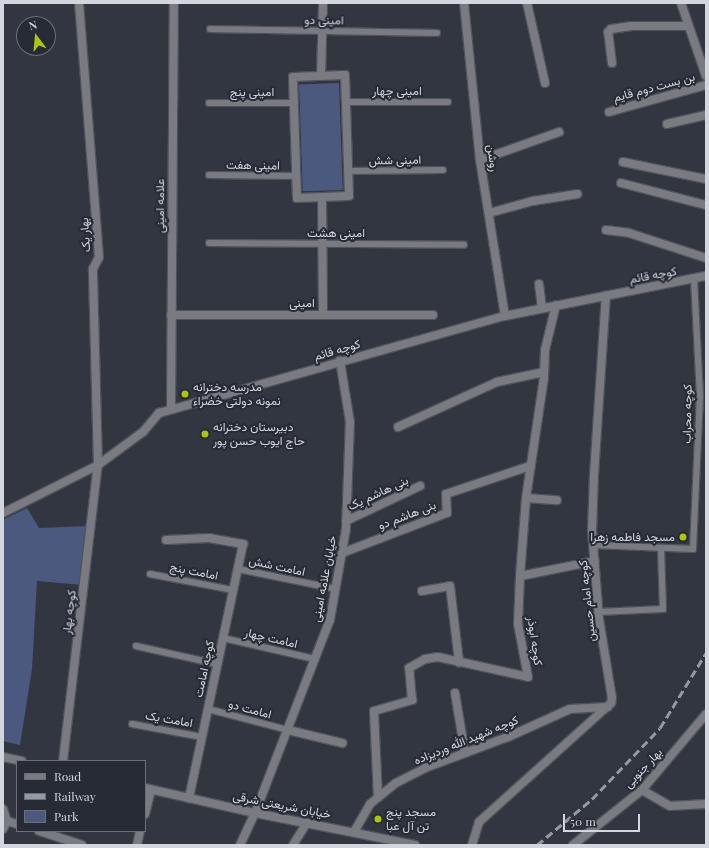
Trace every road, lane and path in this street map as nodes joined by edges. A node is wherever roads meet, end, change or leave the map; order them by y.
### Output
1 (79, 3) edge
2 (174, 3) edge
3 (323, 3) edge
4 (464, 3) edge
5 (527, 3) edge
6 (681, 3) edge
7 (688, 26) junction
8 (210, 29) dead end
9 (322, 31) junction
10 (437, 33) dead end
11 (612, 63) dead end
12 (321, 76) junction
13 (706, 76) edge
14 (545, 83) dead end
15 (706, 85) edge
16 (346, 102) junction
17 (448, 102) dead end
18 (209, 103) dead end
19 (294, 103) junction
20 (609, 112) dead end
21 (706, 115) edge
22 (667, 124) dead end
23 (559, 132) dead end
24 (480, 160) junction
25 (622, 162) dead end
26 (442, 170) dead end
27 (348, 171) junction
28 (209, 175) dead end
29 (297, 176) junction
30 (706, 179) edge
31 (621, 183) dead end
32 (577, 194) dead end
33 (322, 197) junction
34 (706, 205) edge
35 (489, 213) junction
36 (606, 230) dead end
37 (209, 243) dead end
38 (322, 244) junction
39 (464, 245) dead end
40 (706, 258) edge
41 (706, 276) edge
42 (694, 280) junction
43 (539, 284) dead end
44 (606, 295) junction
45 (556, 305) junction
46 (542, 308) junction
47 (172, 315) junction
48 (323, 315) junction
49 (433, 315) dead end
50 (505, 316) junction
51 (340, 361) junction
52 (544, 372) junction
53 (171, 410) junction
54 (398, 427) dead end
55 (98, 465) junction
56 (530, 466) junction
57 (420, 486) dead end
58 (526, 498) junction
59 (557, 500) dead end
60 (3, 513) edge
61 (346, 521) junction
62 (166, 540) dead end
63 (593, 545) junction
64 (661, 548) junction
65 (342, 553) junction
66 (594, 561) junction
67 (238, 569) junction
68 (150, 574) dead end
69 (520, 576) junction
70 (336, 589) junction
71 (233, 590) junction
72 (422, 591) dead end
73 (598, 612) junction
74 (223, 638) junction
75 (136, 646) dead end
76 (315, 659) junction
77 (459, 662) junction
78 (218, 664) junction
79 (455, 693) dead end
80 (608, 707) junction
81 (208, 709) junction
82 (706, 714) edge
83 (132, 724) dead end
84 (288, 730) junction
85 (202, 737) junction
86 (342, 742) dead end
87 (465, 753) junction
88 (3, 757) edge
89 (17, 760) edge
90 (63, 760) edge
91 (148, 789) edge
92 (642, 790) junction
93 (378, 797) junction
94 (189, 798) junction
95 (706, 804) edge
96 (146, 806) edge
97 (3, 809) edge
98 (255, 813) junction
99 (7, 821) junction
100 (307, 823) junction
101 (16, 824) edge
102 (3, 829) edge
103 (41, 832) edge
104 (140, 832) edge
105 (354, 832) junction
106 (62, 842) edge
107 (82, 845) edge
108 (137, 845) edge
109 (240, 845) edge
110 (293, 845) edge
111 (415, 845) edge
112 (472, 845) edge
113 (572, 845) edge

1 - 55 street, بهار یک
2 - 47 street, علامه امینی
3 - 9 street
4 - 24 street, روشن
5 - 14 street
6 - 7 street
7 - 11 street
7 - 13 street
8 - 9 lane, امینی دو
9 - 10 lane, امینی دو
9 - 12 street
12 - 16 street
12 - 19 street
15 - 20 street, بن بست دوم قایم
16 - 17 lane, امینی چهار
16 - 27 street
18 - 19 lane, امینی پنج
19 - 29 street
21 - 22 street
23 - 24 street
24 - 35 street, روشن
25 - 30 street
26 - 27 lane, امینی شش
27 - 33 street
28 - 29 lane, امینی هفت
29 - 33 street
31 - 34 street
32 - 35 street
33 - 38 street
35 - 50 street, روشن
36 - 40 street
37 - 38 lane, امینی هشت
38 - 39 lane, امینی هشت
38 - 48 street
41 - 42 street, کوچه قائم
42 - 44 street, کوچه قائم
42 - 64 lane, کوچه محراب
43 - 46 street
44 - 45 street, کوچه قائم
44 - 63 street, کوچه امام حسین
45 - 46 street, کوچه قائم
45 - 52 street, کوچه ابوذر
46 - 50 street, کوچه قائم
47 - 48 street, امینی
47 - 53 street, علامه امینی
48 - 49 street, امینی
50 - 51 street, کوچه قائم
51 - 53 street, کوچه قائم
51 - 61 street, خیابان علامه امینی
52 - 54 street
52 - 56 street, کوچه ابوذر
53 - 55 street, کوچه قائم
55 - 60 street, کوچه قائم
55 - 90 street, کوچه بهار
56 - 58 street, کوچه ابوذر
56 - 65 street, بنی هاشم دو
57 - 61 street, بنی هاشم یک
58 - 59 street
58 - 69 street, کوچه ابوذر
61 - 65 street, خیابان علامه امینی
62 - 67 street, کوچه امامت
63 - 64 lane
63 - 66 street, کوچه امام حسین
64 - 73 lane
65 - 70 street, خیابان علامه امینی
66 - 69 street
66 - 73 street, کوچه امام حسین
67 - 70 lane, امامت شش
67 - 71 street, کوچه امامت
68 - 71 lane, امامت پنج
69 - 77 street, کوچه ابوذر
70 - 76 street, خیابان علامه امینی
71 - 74 street, کوچه امامت
72 - 77 street
73 - 80 street, کوچه امام حسین
74 - 76 lane, امامت چهار
74 - 78 street, کوچه امامت
75 - 78 lane
76 - 84 street, خیابان علامه امینی
77 - 93 street, کوچه ابوذر
78 - 81 street, کوچه امامت
79 - 87 street
80 - 87 street, کوچه شهید الله وردیزاده
80 - 112 street
81 - 84 lane, امامت دو
81 - 85 street, کوچه امامت
82 - 92 street, بهار جنوبی
83 - 85 lane, امامت یک
84 - 86 street
84 - 98 street, خیابان علامه امینی
85 - 94 street, کوچه امامت
87 - 93 street, کوچه شهید الله وردیزاده
88 - 89 street
91 - 94 street, خیابان شریعتی شرقی
91 - 96 street
92 - 95 street
92 - 113 street, بهار جنوبی
93 - 105 street, کوچه شهید الله وردیزاده
94 - 98 street, خیابان شریعتی شرقی
97 - 99 street
98 - 100 street, خیابان شریعتی شرقی
98 - 109 street, خیابان علامه امینی
99 - 101 street
99 - 102 street
100 - 105 street, خیابان شریعتی شرقی
100 - 110 street
103 - 106 street
104 - 108 street
105 - 111 street, خیابان شریعتی شرقی
106 - 107 street

